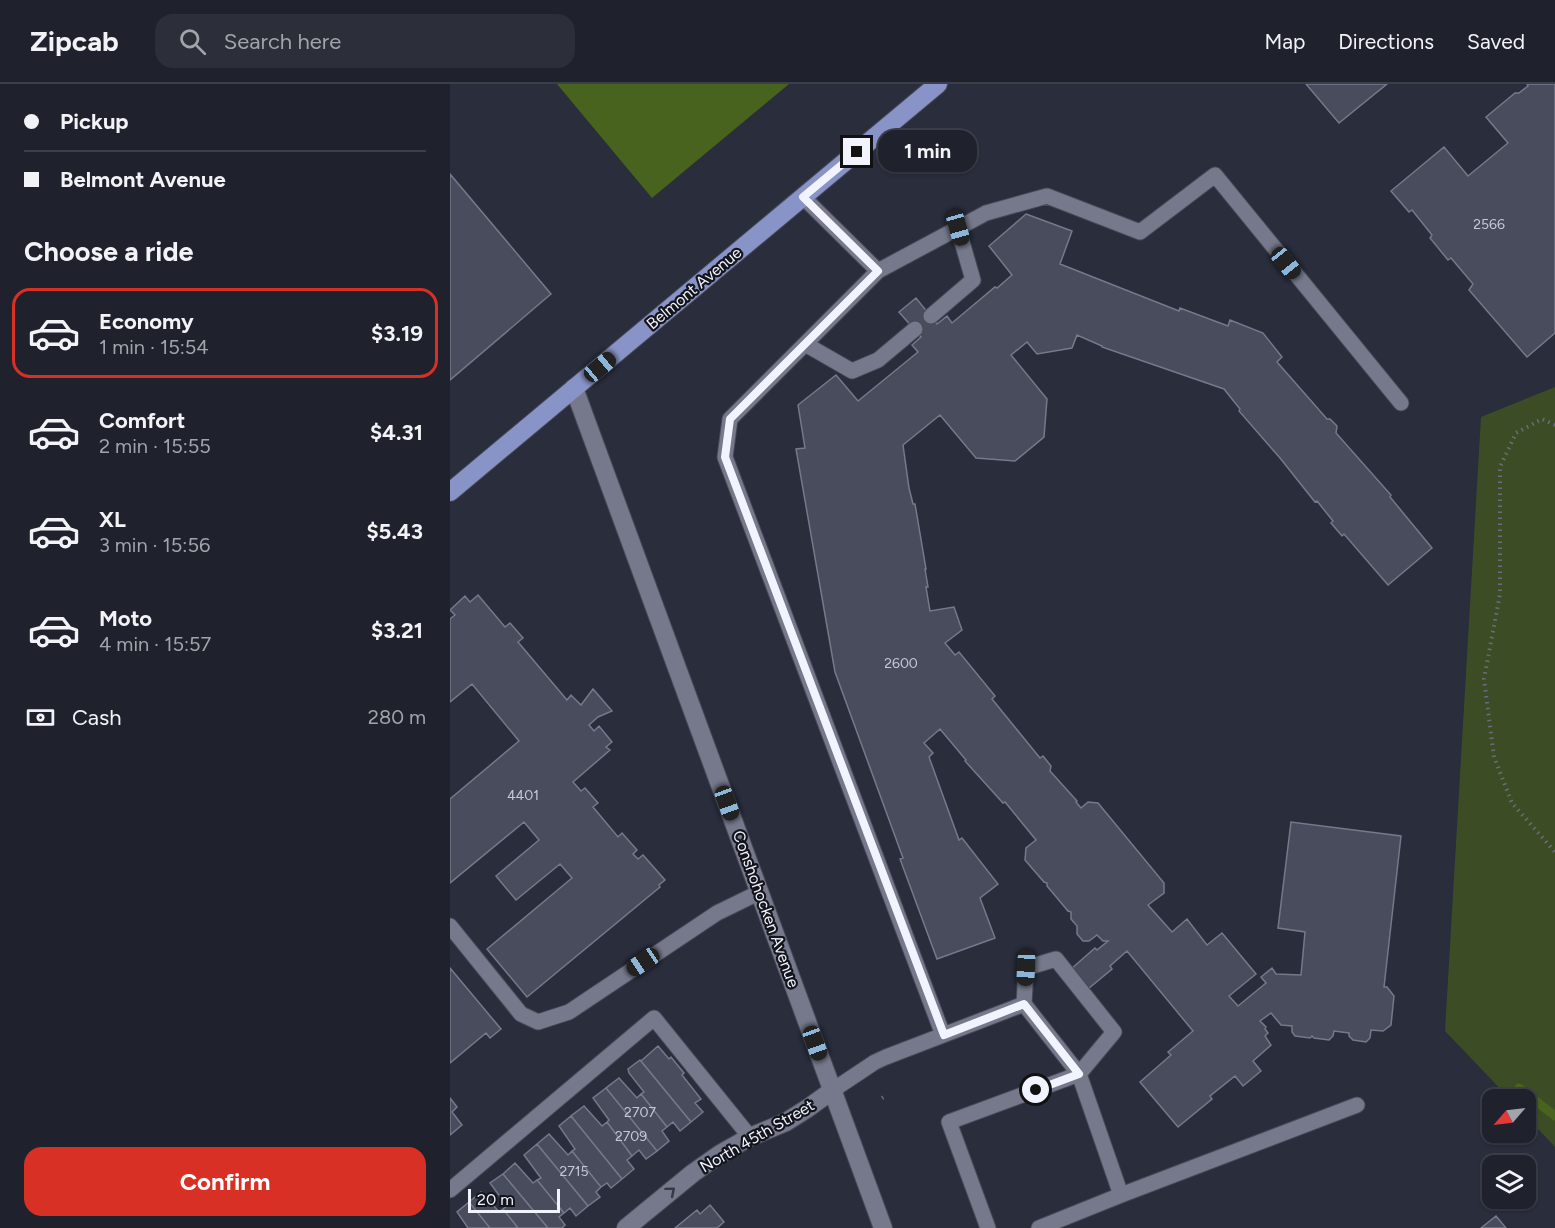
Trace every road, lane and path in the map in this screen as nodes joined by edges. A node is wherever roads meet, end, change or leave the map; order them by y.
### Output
1 (938, 84) edge
2 (803, 197) junction
3 (958, 228) junction
4 (878, 271) junction
5 (931, 316) dead end
6 (915, 329) dead end
7 (805, 344) junction
8 (574, 388) junction
9 (1401, 403) dead end
10 (1555, 425) edge
11 (450, 492) edge
12 (1555, 852) edge
13 (760, 892) junction
14 (450, 926) edge
15 (1024, 1004) junction
16 (944, 1035) junction
17 (1079, 1074) junction
18 (833, 1090) junction
19 (887, 1095) dead end
20 (882, 1098) dead end
21 (1358, 1105) dead end
22 (750, 1137) junction
23 (450, 1190) edge
24 (1121, 1195) junction
25 (626, 1228) edge
26 (883, 1228) edge
27 (988, 1228) edge
28 (1039, 1228) edge

1 - 2 main road, Belmont Avenue
2 - 4 lane
2 - 8 main road, Belmont Avenue
3 - 4 lane
3 - 5 lane
3 - 9 lane
4 - 7 lane
6 - 7 lane
7 - 16 lane
8 - 11 main road, Belmont Avenue
8 - 13 main road, Conshohocken Avenue
10 - 12 path
13 - 14 lane
13 - 18 main road, Conshohocken Avenue
15 - 16 lane
15 - 17 lane
15 - 17 lane
16 - 18 lane
17 - 24 lane
17 - 27 lane
18 - 22 main road, North 45th Street
18 - 26 main road, Conshohocken Avenue
19 - 20 path
21 - 24 lane
22 - 23 lane
25 -> 22 main road, North 45th Street
24 - 28 lane

